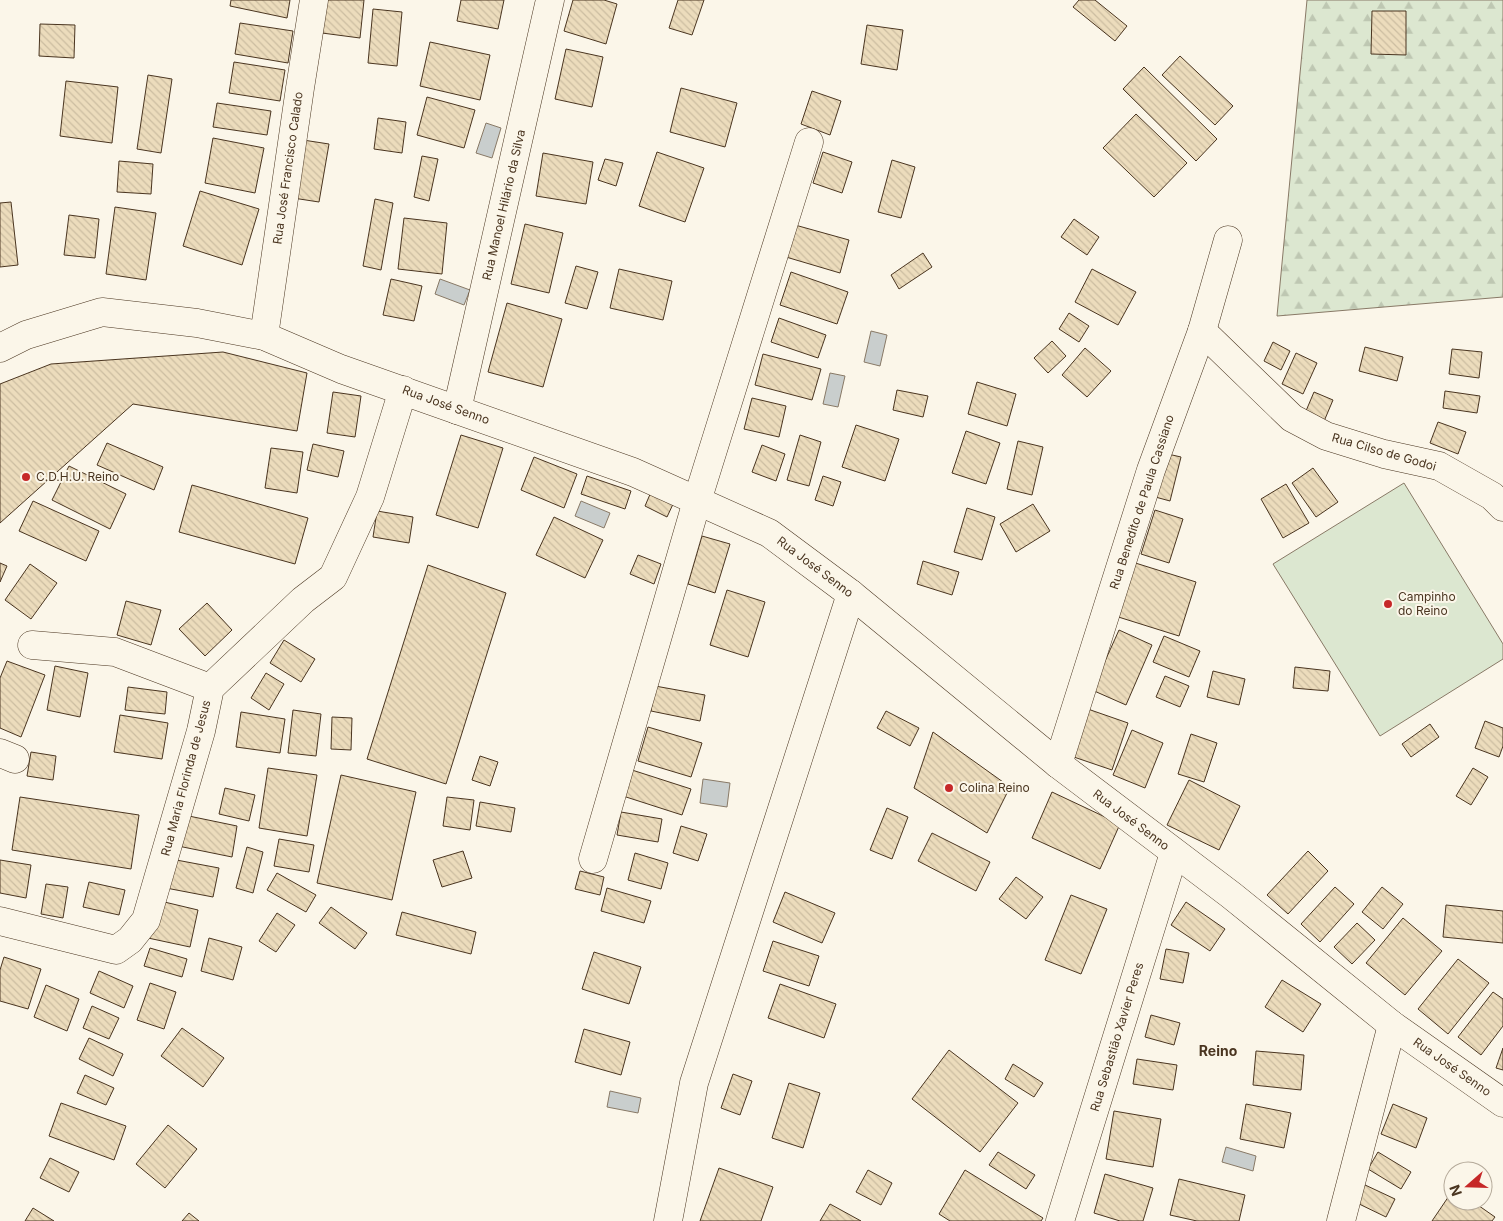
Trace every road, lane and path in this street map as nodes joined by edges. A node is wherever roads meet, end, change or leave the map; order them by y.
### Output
1 (314, 0) edge
2 (550, 0) edge
3 (809, 142) dead end
4 (1228, 240) dead end
5 (1202, 331) junction
6 (264, 336) junction
7 (0, 348) edge
8 (403, 390) junction
9 (457, 410) junction
10 (697, 500) junction
11 (1503, 507) edge
12 (851, 594) junction
13 (32, 645) dead end
14 (210, 688) junction
15 (1058, 764) junction
16 (1174, 854) junction
17 (593, 859) dead end
18 (0, 920) edge
19 (1392, 1025) junction
20 (1503, 1103) edge
21 (668, 1221) edge
22 (1060, 1221) edge
23 (1341, 1221) edge

1 - 6 street, Rua José Francisco Calado
2 - 9 street, Rua Manoel Hilário da Silva
3 - 10 street
4 - 5 street, Rua Benedito de Paula Cassiano
5 - 11 street, Rua Cilso de Godoi
5 - 15 street, Rua Benedito de Paula Cassiano
6 - 7 street, Rua José Senno
6 - 8 street, Rua José Senno
8 - 9 street, Rua José Senno
8 - 14 street, Rua Maria Florinda de Jesus
9 - 10 street, Rua José Senno
10 - 12 street, Rua José Senno
10 - 17 street
12 - 15 street, Rua José Senno
12 - 21 street
13 - 14 street
14 - 18 street, Rua Maria Florinda de Jesus
15 - 16 street, Rua José Senno
16 - 19 street, Rua José Senno
16 - 22 street, Rua Sebastião Xavier Peres
19 - 20 street, Rua José Senno
19 - 23 street

